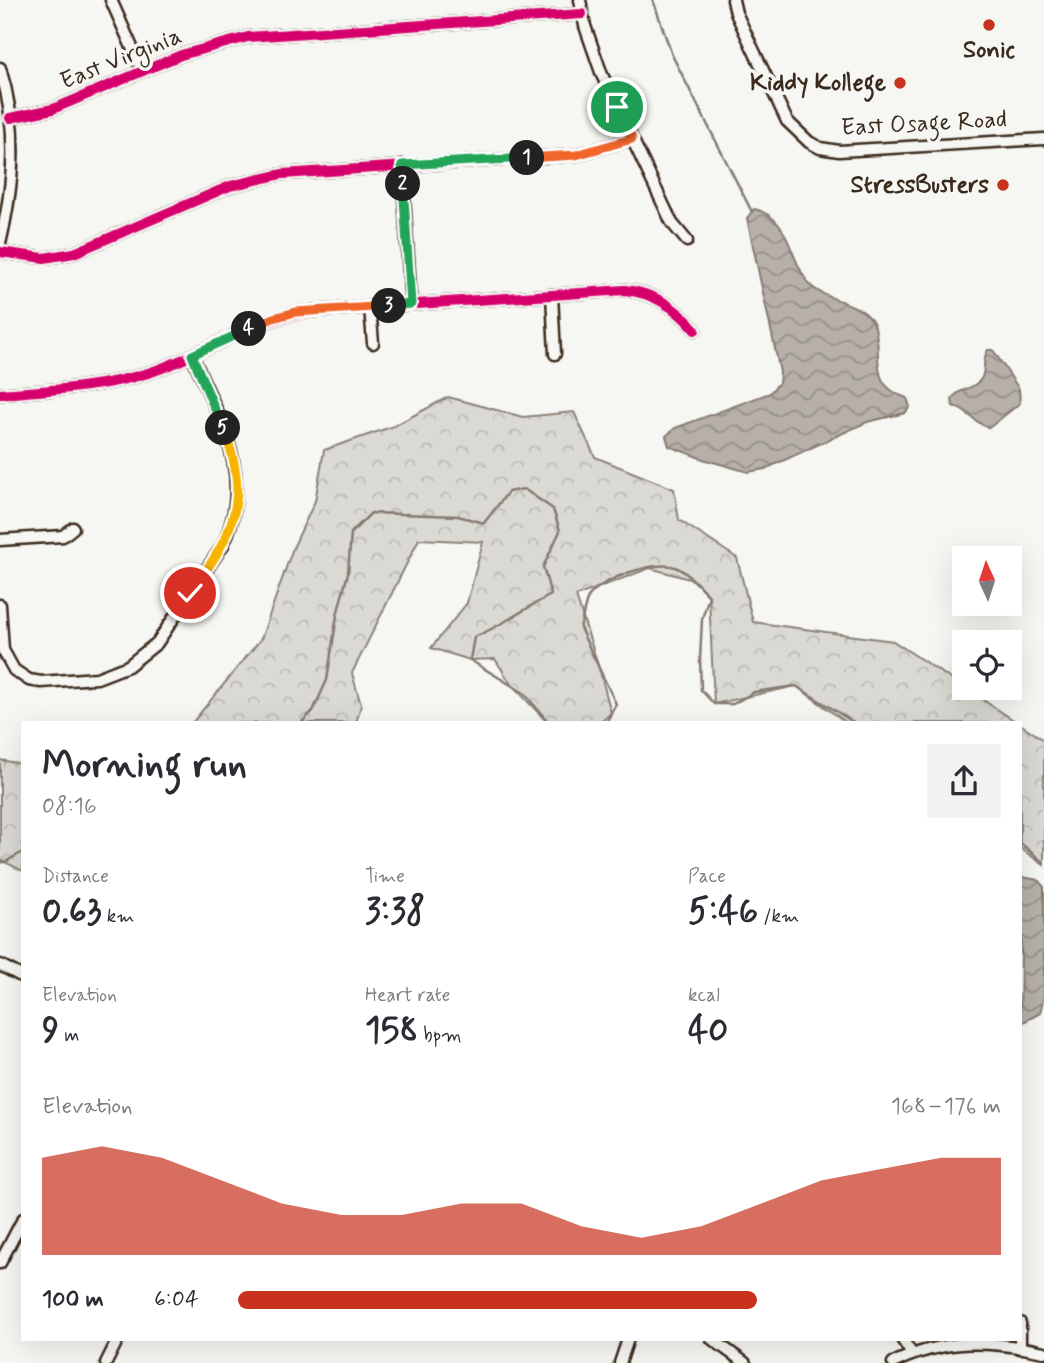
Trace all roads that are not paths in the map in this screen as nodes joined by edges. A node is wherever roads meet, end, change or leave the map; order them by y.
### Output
1 (111, 0) edge
2 (580, 0) edge
3 (733, 0) edge
4 (582, 14) junction
5 (0, 68) edge
6 (142, 70) junction
7 (10, 118) junction
8 (632, 139) junction
9 (1044, 139) edge
10 (402, 165) junction
11 (687, 241) dead end
12 (0, 244) edge
13 (0, 252) edge
14 (552, 295) junction
15 (411, 304) junction
16 (370, 307) junction
17 (695, 330) dead end
18 (373, 344) dead end
19 (555, 354) dead end
20 (192, 355) junction
21 (0, 394) edge
22 (73, 528) dead end
23 (0, 540) edge
24 (0, 605) edge
25 (0, 965) edge
26 (21, 976) edge
27 (21, 1223) edge
28 (0, 1263) edge
29 (117, 1341) edge
30 (627, 1341) edge
31 (715, 1341) edge
32 (903, 1341) edge
33 (1020, 1341) edge
34 (1020, 1348) junction
35 (1041, 1351) edge
36 (912, 1354) junction
37 (107, 1360) edge
38 (120, 1363) edge
39 (620, 1363) edge
40 (745, 1363) edge
41 (893, 1363) edge

1 - 6 street
2 - 4 street
3 - 9 street, East Osage Road
4 - 6 street, East Virginia
4 - 8 street
5 - 7 street
6 - 7 street, East Virginia
7 - 12 street
8 - 10 street
8 - 11 street
10 - 13 street
10 - 15 street
14 - 15 street
14 - 17 street
14 - 19 street
15 - 16 street
16 - 18 street
16 - 20 street
20 - 21 street
20 - 24 street
22 - 23 street
25 - 26 street
27 - 28 street
29 - 37 street
30 - 39 street
31 - 40 street
32 - 36 street
33 - 34 street
34 - 35 street
34 - 36 street
36 - 41 street
37 - 38 street

